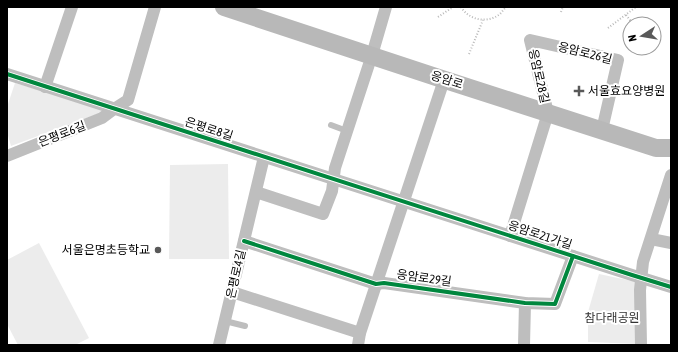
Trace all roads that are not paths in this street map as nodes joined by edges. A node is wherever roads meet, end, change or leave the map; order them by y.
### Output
1 (72, 7) edge
2 (156, 7) edge
3 (224, 7) edge
4 (386, 7) edge
5 (530, 40) joint
6 (372, 55) junction
7 (7, 74) edge
8 (444, 80) junction
9 (45, 87) junction
10 (114, 109) junction
11 (548, 113) junction
12 (331, 125) dead end
13 (602, 130) junction
14 (347, 131) junction
15 (671, 148) edge
16 (7, 156) edge
17 (264, 157) junction
18 (671, 175) edge
19 (334, 179) junction
20 (256, 192) junction
21 (404, 202) junction
22 (510, 236) junction
23 (651, 239) junction
24 (244, 241) junction
25 (671, 243) edge
26 (573, 256) junction
27 (642, 278) junction
28 (376, 284) junction
29 (671, 287) edge
30 (232, 292) junction
31 (525, 303) junction
32 (225, 321) junction
33 (245, 326) dead end
34 (360, 333) junction
35 (219, 345) edge
36 (358, 345) edge
37 (524, 345) edge
38 (641, 345) edge

1 - 9 street
2 - 10 street, 은평로6길
3 - 6 main road, 응암로
4 - 6 street
5 - 11 street, 응암로28길
5 - 13 street, 응암로26길
6 - 8 main road, 응암로
6 - 14 street
7 - 9 street, 은평로8길
8 - 11 main road, 응암로
8 - 21 street, 응암로29길
9 - 10 street, 은평로8길
10 - 16 street, 은평로6길
10 - 17 street, 은평로8길
11 - 13 main road, 응암로
11 - 22 street
12 - 14 lane
13 - 15 main road, 응암로
14 - 19 street
17 - 19 street, 은평로8길
17 - 20 street, 은평로4길
18 - 23 street
19 - 20 street
19 - 21 street, 은평로8길
20 - 24 street, 은평로4길
21 - 22 street, 응암로21가길
21 - 28 street, 응암로29길
22 - 26 street, 응암로21가길
23 - 25 street
23 - 27 street
24 - 28 street, 응암로29길
24 - 30 street, 은평로4길
26 - 27 street, 응암로21가길
26 - 31 street, 응암로29길
27 - 29 street, 응암로21가길
27 - 38 street
28 - 31 street, 응암로29길
28 - 34 street, 응암로29길
30 - 32 street, 은평로4길
30 - 34 street
31 - 37 street
32 - 33 lane
32 - 35 street, 은평로4길
34 - 36 street, 응암로29길

